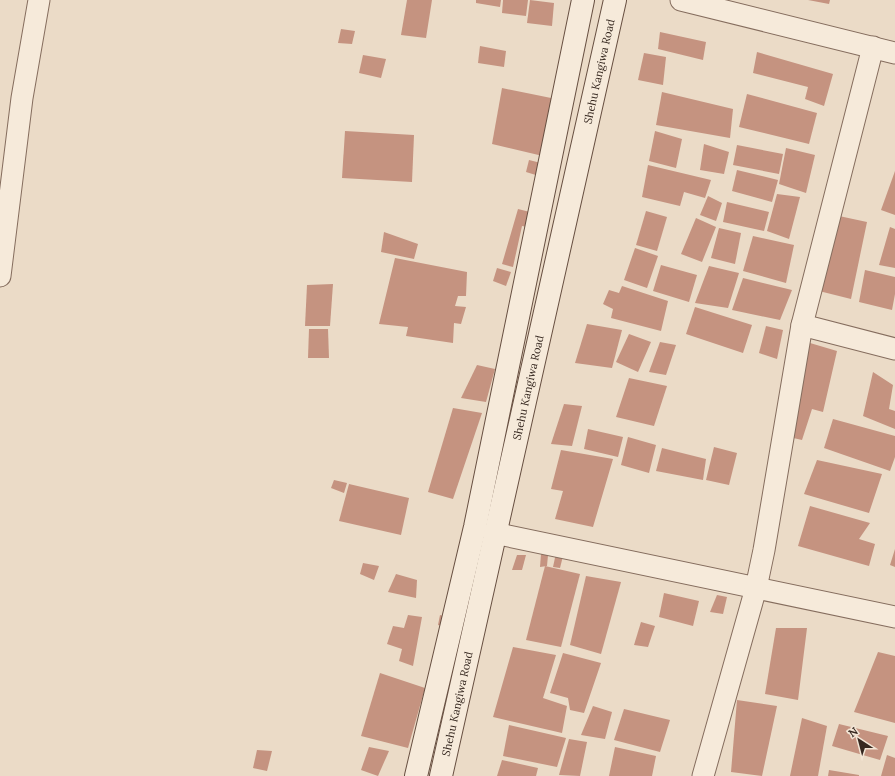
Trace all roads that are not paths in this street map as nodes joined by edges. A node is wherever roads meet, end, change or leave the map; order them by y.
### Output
1 (39, 0) edge
2 (583, 0) edge
3 (615, 0) edge
4 (680, 0) edge
5 (873, 47) junction
6 (895, 53) edge
7 (0, 276) edge
8 (802, 325) junction
9 (895, 350) edge
10 (494, 533) junction
11 (756, 588) junction
12 (895, 617) edge
13 (416, 776) edge
14 (441, 776) edge
15 (703, 776) edge

1 - 7 street
2 - 13 main road, Shehu Kangiwa Road
3 - 10 main road, Shehu Kangiwa Road
4 - 5 street
5 - 6 street
5 - 8 street
8 - 9 street
8 - 11 street
10 - 11 street
10 - 14 main road, Shehu Kangiwa Road
11 - 12 street
11 - 15 street

